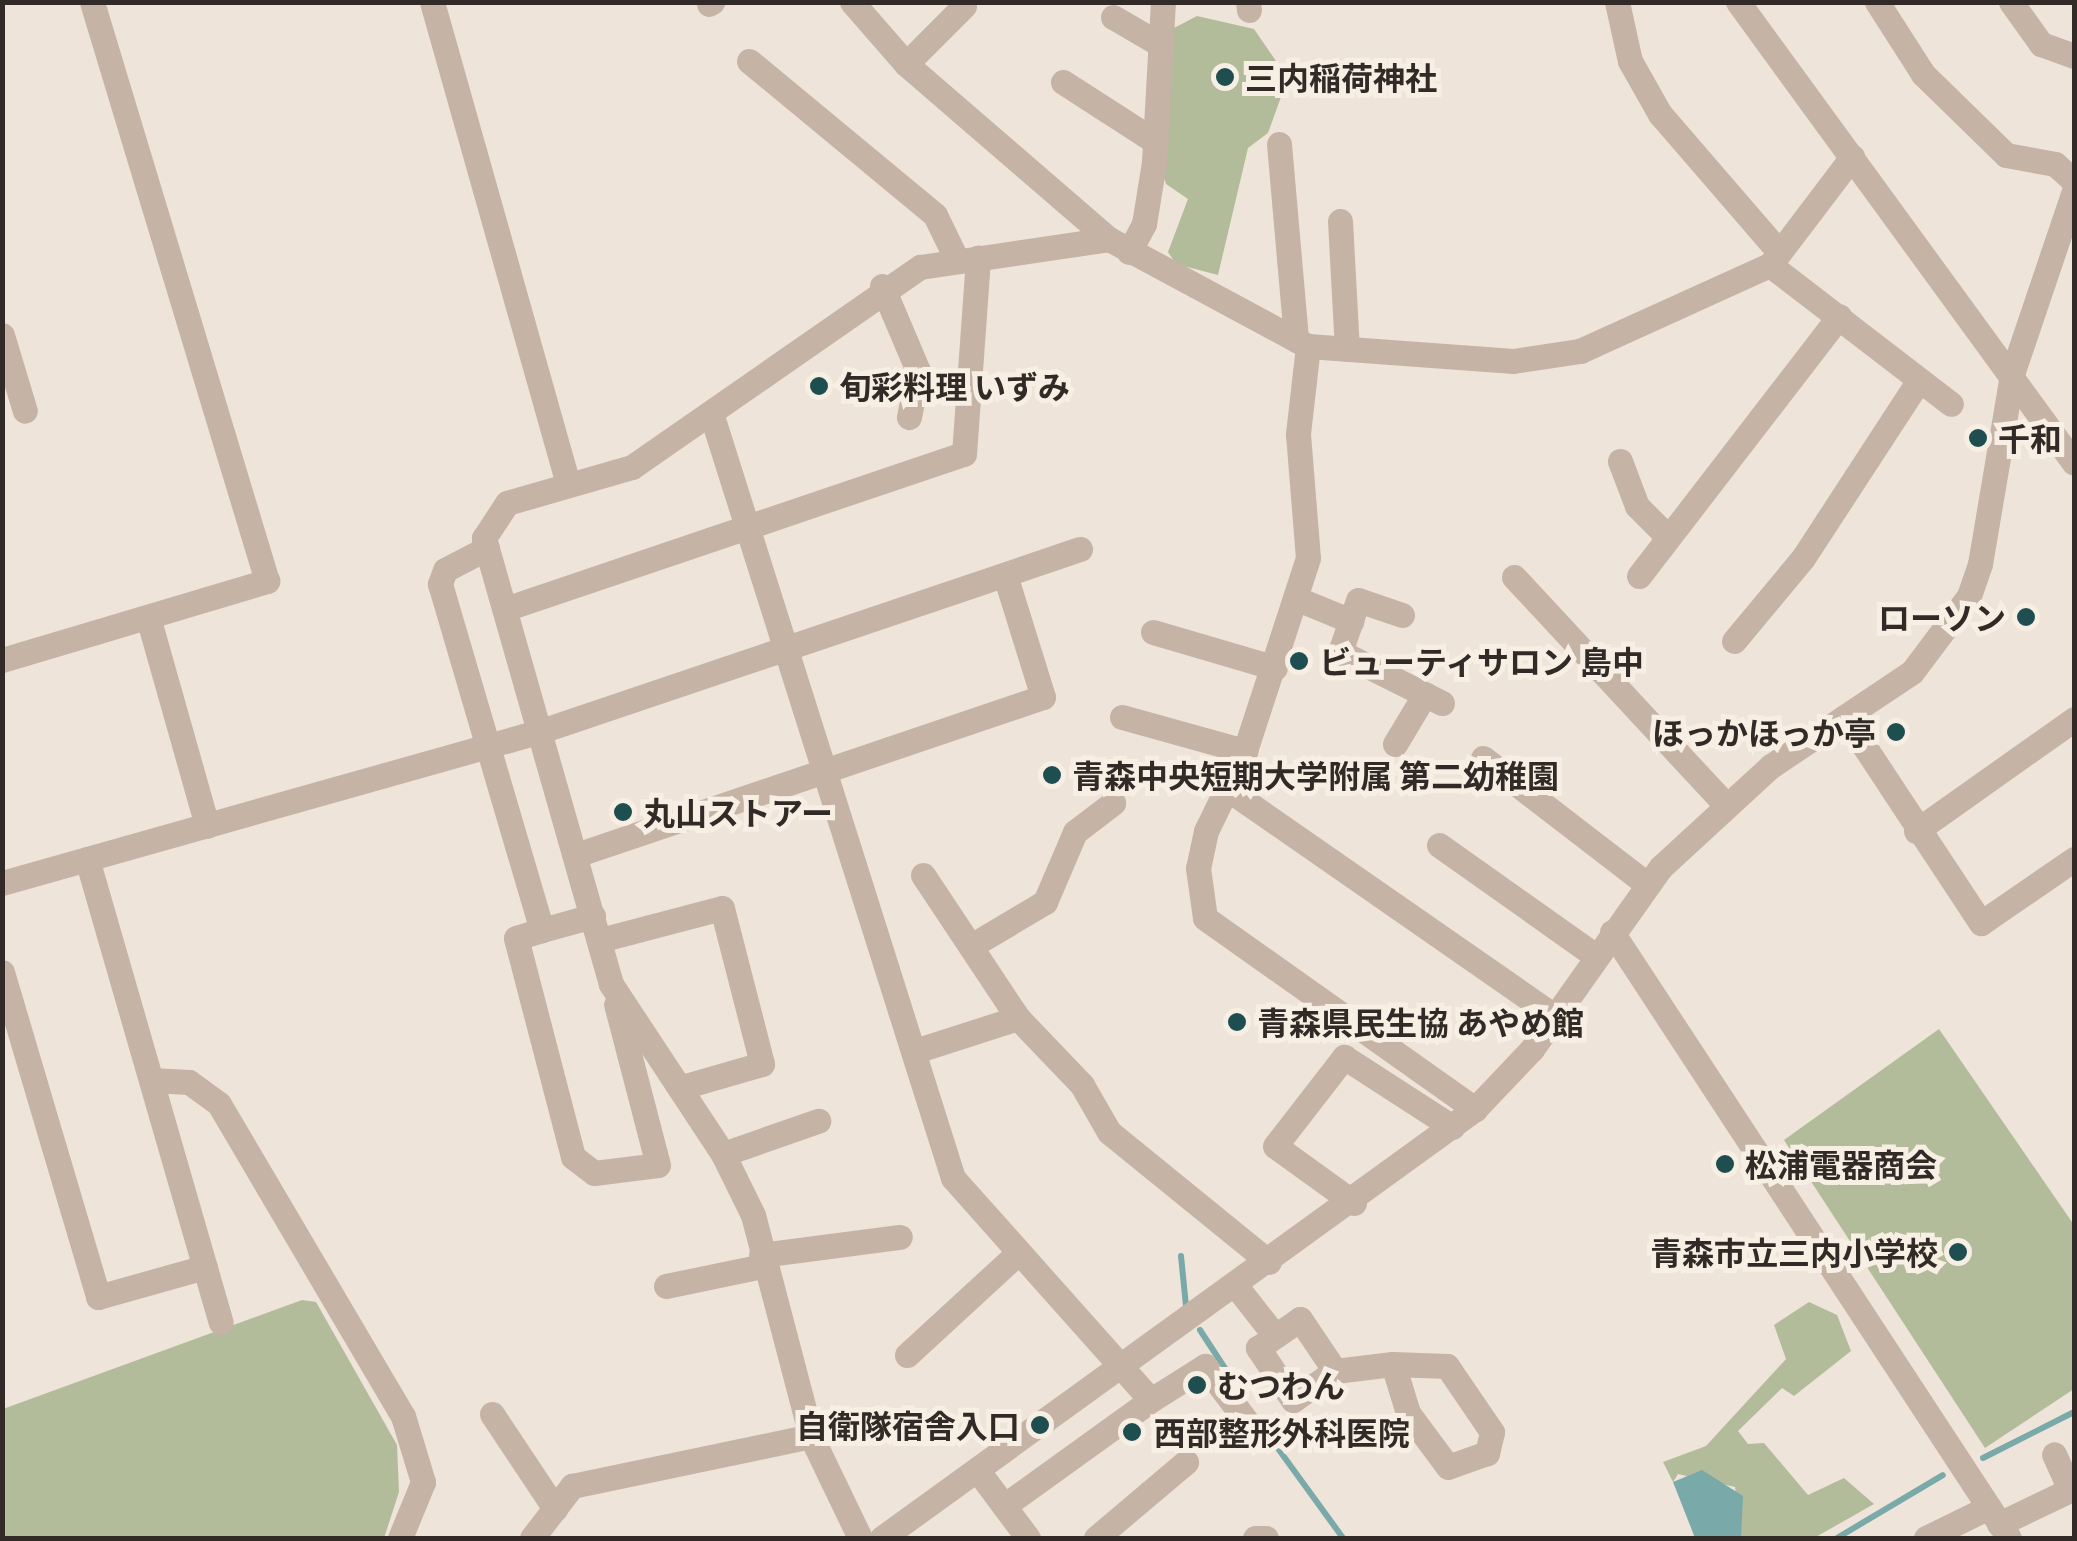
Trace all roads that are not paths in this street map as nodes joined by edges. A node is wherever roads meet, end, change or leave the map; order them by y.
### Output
1 (92, 2) edge
2 (432, 2) edge
3 (852, 2) edge
4 (1163, 2) edge
5 (1617, 2) edge
6 (1738, 2) edge
7 (1877, 2) edge
8 (2010, 2) edge
9 (964, 6) dead end
10 (1114, 17) dead end
11 (1161, 46) junction
12 (2074, 56) edge
13 (749, 61) dead end
14 (906, 64) junction
15 (1063, 82) dead end
16 (1156, 142) junction
17 (1279, 144) dead end
18 (1852, 157) junction
19 (2074, 181) edge
20 (2074, 192) edge
21 (1340, 221) dead end
22 (1119, 245) junction
23 (967, 258) junction
24 (1774, 258) junction
25 (882, 286) junction
26 (1839, 316) junction
27 (2, 336) edge
28 (1302, 343) junction
29 (1348, 349) junction
30 (2012, 374) junction
31 (1919, 380) junction
32 (1952, 404) dead end
33 (25, 411) dead end
34 (712, 416) junction
35 (909, 417) dead end
36 (1620, 461) dead end
37 (2074, 463) edge
38 (568, 484) junction
39 (749, 524) junction
40 (1668, 538) junction
41 (487, 548) junction
42 (1080, 549) dead end
43 (1005, 575) junction
44 (1638, 576) dead end
45 (1514, 577) dead end
46 (1295, 598) junction
47 (505, 609) junction
48 (1402, 615) dead end
49 (148, 616) junction
50 (1351, 621) junction
51 (1153, 632) dead end
52 (1734, 642) dead end
53 (790, 649) junction
54 (2, 660) edge
55 (1275, 668) junction
56 (1845, 716) junction
57 (1122, 718) dead end
58 (2074, 720) edge
59 (541, 732) junction
60 (1395, 744) dead end
61 (490, 746) junction
62 (1245, 751) junction
63 (1483, 758) dead end
64 (828, 770) junction
65 (1229, 790) junction
66 (1113, 803) dead end
67 (1726, 805) junction
68 (208, 826) junction
69 (1916, 831) junction
70 (1439, 845) dead end
71 (576, 854) junction
72 (88, 859) junction
73 (2074, 859) edge
74 (924, 874) dead end
75 (2, 884) edge
76 (1648, 885) junction
77 (596, 928) junction
78 (542, 930) junction
79 (1612, 932) junction
80 (970, 946) junction
81 (1596, 956) junction
82 (2, 972) edge
83 (610, 984) junction
84 (1554, 1016) junction
85 (1018, 1018) junction
86 (915, 1051) junction
87 (152, 1080) junction
88 (679, 1088) junction
89 (1475, 1109) junction
90 (818, 1122) dead end
91 (1452, 1127) junction
92 (723, 1154) junction
93 (1354, 1203) junction
94 (900, 1237) dead end
95 (1019, 1252) junction
96 (762, 1260) junction
97 (1269, 1262) junction
98 (205, 1267) junction
99 (666, 1286) dead end
100 (1236, 1286) junction
101 (221, 1322) dead end
102 (1274, 1336) junction
103 (907, 1355) dead end
104 (1393, 1364) junction
105 (1124, 1367) junction
106 (1335, 1371) junction
107 (1150, 1400) junction
108 (492, 1414) dead end
109 (1257, 1435) dead end
110 (810, 1436) junction
111 (2054, 1454) dead end
112 (1186, 1462) dead end
113 (978, 1471) junction
114 (1004, 1506) junction
115 (555, 1508) junction
116 (1999, 1523) edge
117 (896, 1535) edge
118 (400, 1538) edge
119 (532, 1538) edge
120 (860, 1538) edge
121 (1028, 1538) edge
122 (1096, 1538) edge
123 (1255, 1538) edge
124 (1266, 1538) edge
125 (1926, 1538) edge

1 - 49 street
2 - 38 street
3 - 14 street
4 - 11 street
5 - 24 street
6 - 18 street
7 - 19 street
8 - 12 street
9 - 14 street
10 - 11 street
11 - 16 street
13 - 23 street
14 - 22 street
15 - 16 street
16 - 22 street
17 - 28 street
18 - 24 street
18 - 30 street
20 - 30 street
21 - 29 street
22 - 23 street
22 - 28 street
23 - 25 street
23 - 39 street
24 - 26 street
24 - 29 street
25 - 34 street
25 - 35 street
26 - 31 street
26 - 40 street
27 - 33 street
28 - 29 street
28 - 46 street
30 - 37 street
30 - 56 street
31 - 32 street
31 - 52 street
34 - 38 street
34 - 39 street
36 - 40 street
38 - 41 street
39 - 47 street
39 - 53 street
40 - 44 street
41 - 47 street
41 - 61 street
42 - 43 street
43 - 53 street
43 - 64 street
45 - 67 street
46 - 50 street
46 - 55 street
47 - 59 street
48 - 50 street
49 - 54 street
49 - 68 street
50 - 60 street
51 - 55 street
53 - 59 street
53 - 64 street
55 - 62 street
56 - 67 street
56 - 69 street
57 - 62 street
58 - 69 street
59 - 61 street
59 - 71 street
61 - 68 street
61 - 78 street
62 - 65 street
63 - 76 street
64 - 71 street
64 - 86 street
65 - 84 street
65 - 89 street
66 - 80 street
67 - 76 street
68 - 72 street
69 - 73 street
70 - 81 street
71 - 77 street
72 - 75 street
72 - 87 street
74 - 80 street
76 - 79 street
77 - 78 street
77 - 83 street
77 - 88 street
78 - 83 street
79 - 81 street
79 - 116 street
80 - 85 street
81 - 84 street
82 - 98 street
83 - 88 street
84 - 89 street
85 - 86 street
85 - 97 street
86 - 95 street
87 - 98 street
87 - 118 street
88 - 92 street
89 - 91 street
90 - 92 street
91 - 93 street
91 - 93 street
92 - 96 street
93 - 97 street
94 - 96 street
95 - 103 street
95 - 105 street
96 - 99 street
96 - 110 street
97 - 100 street
98 - 101 street
100 - 102 street
100 - 105 street
102 - 106 street
102 - 106 street
104 - 104 street
104 - 106 street
105 - 107 street
105 - 113 street
107 - 109 street
107 - 114 street
108 - 115 street
110 - 115 street
110 - 120 street
111 - 116 street
112 - 122 street
113 - 114 street
113 - 117 street
114 - 121 street
115 - 119 street
116 - 125 street
123 - 124 street

